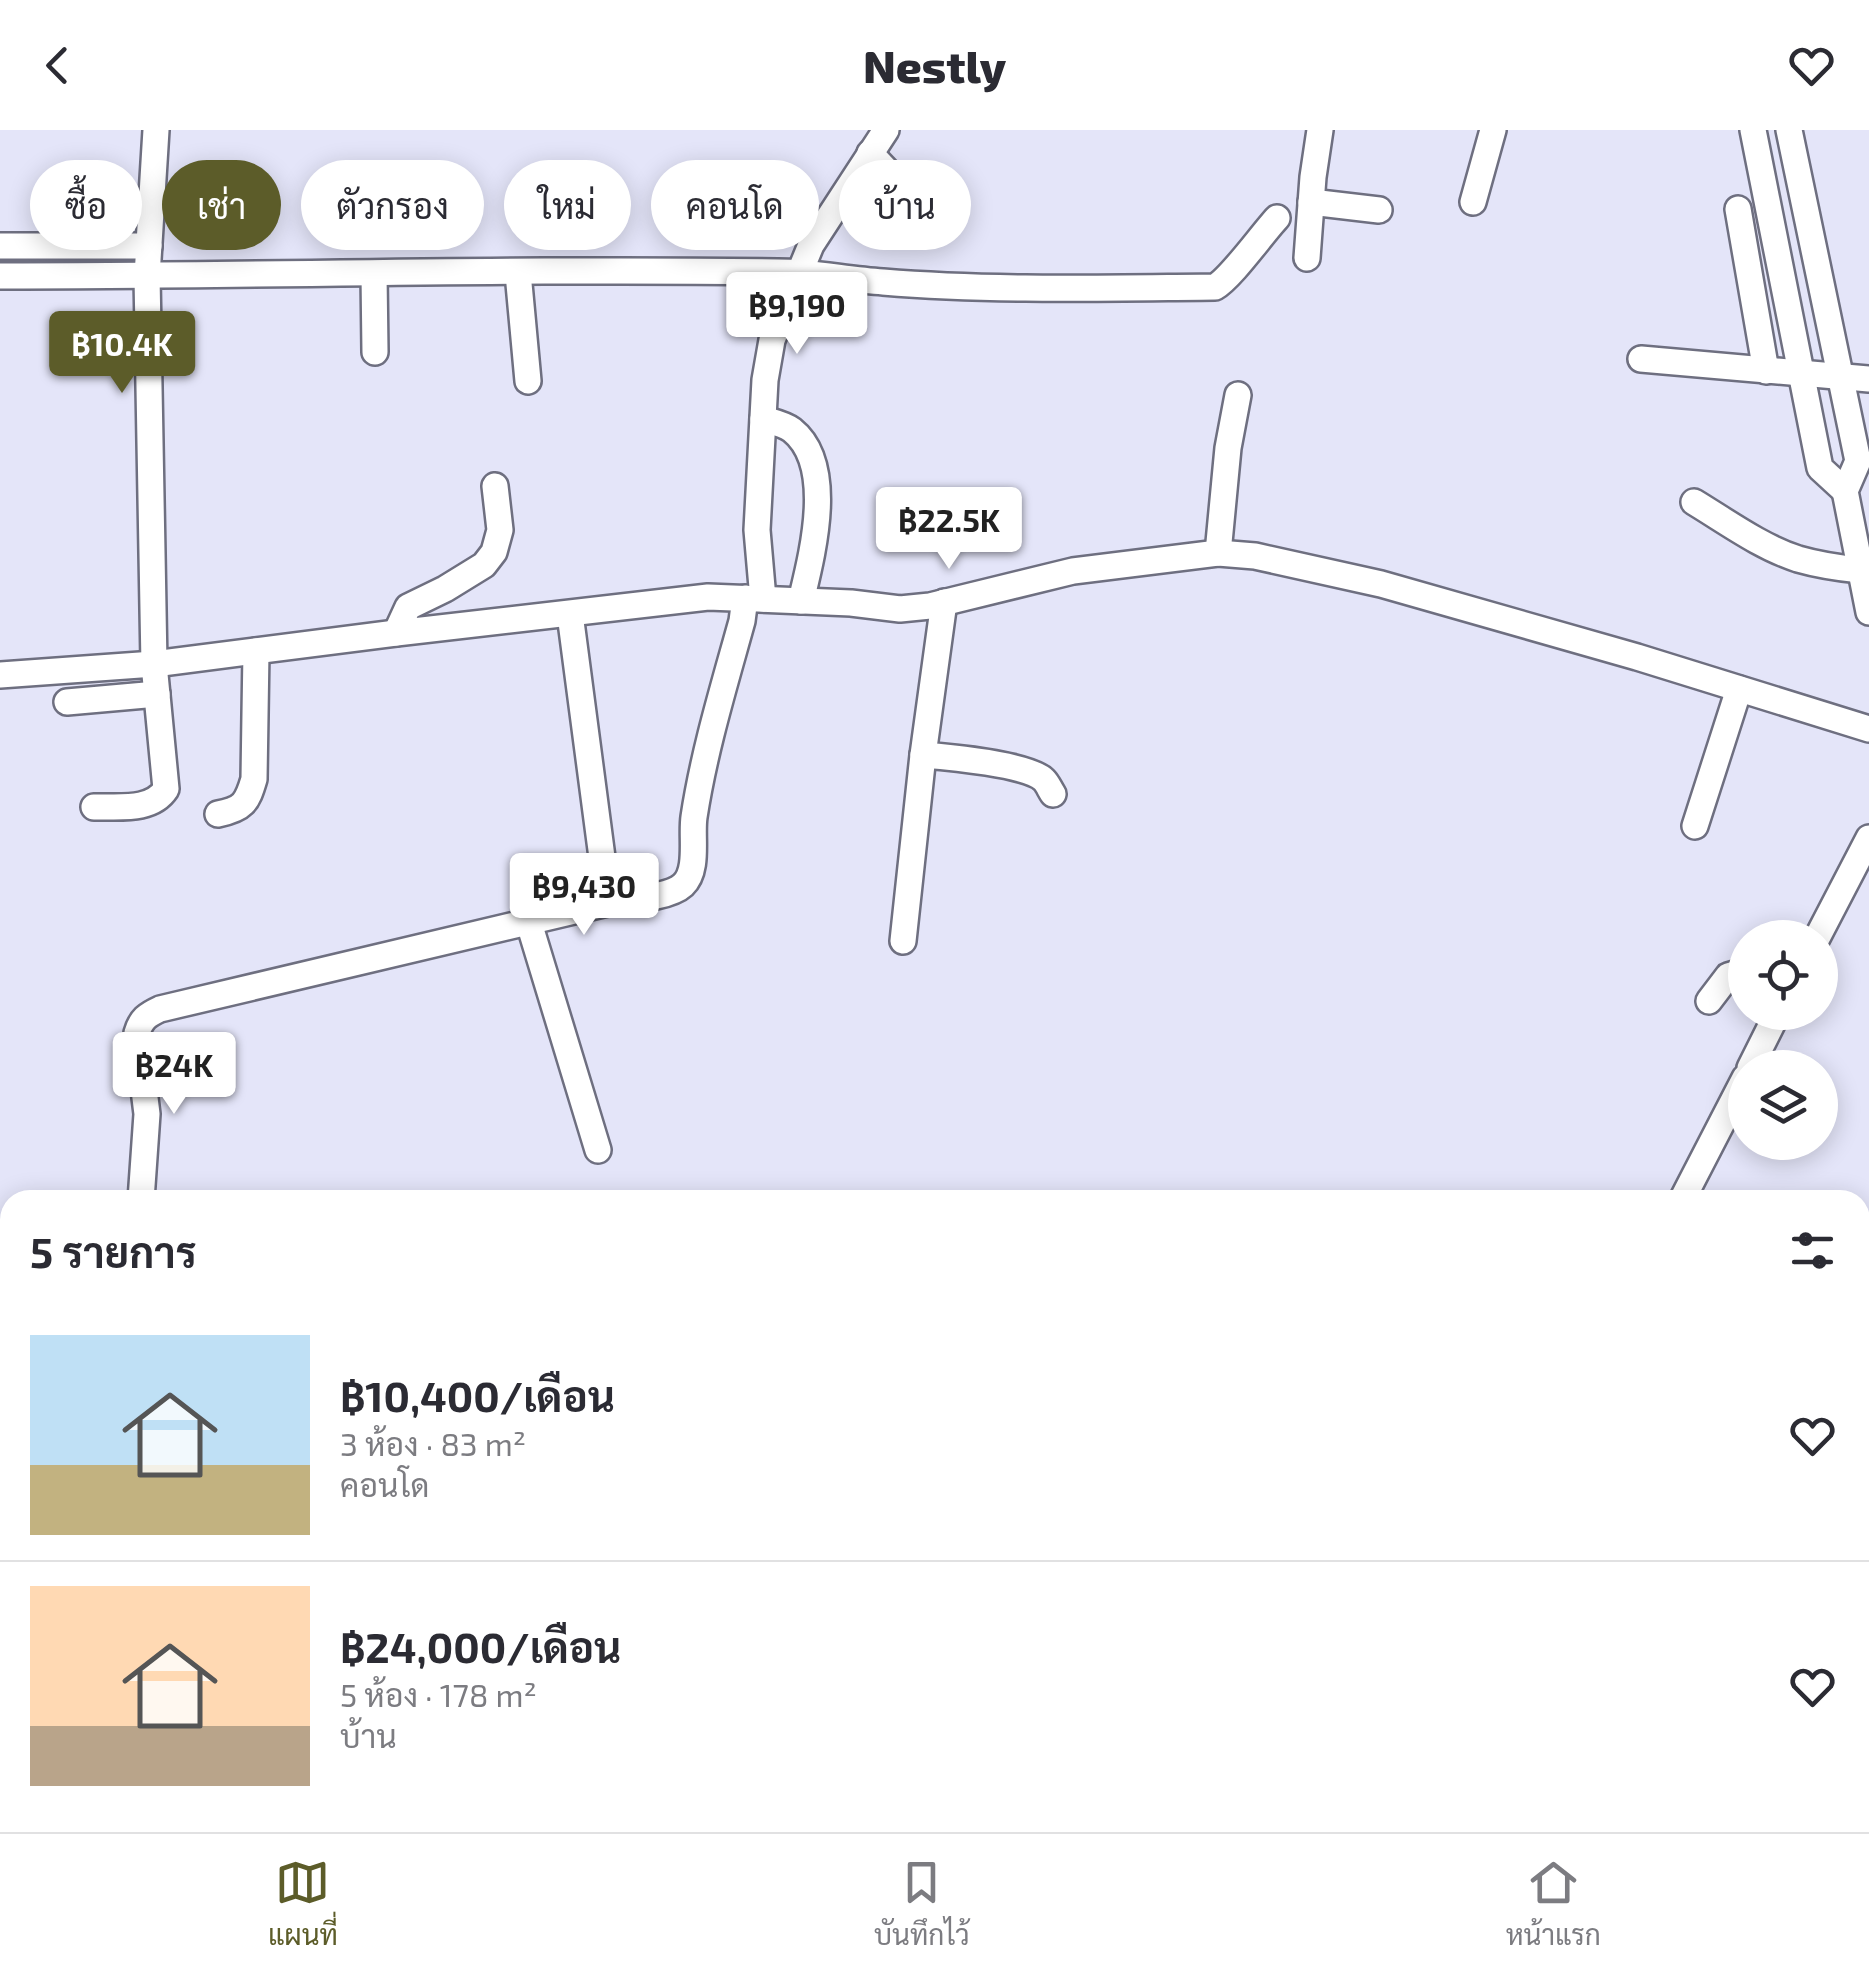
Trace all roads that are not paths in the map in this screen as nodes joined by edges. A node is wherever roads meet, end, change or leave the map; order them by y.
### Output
1 (156, 130) edge
2 (886, 130) edge
3 (1320, 130) edge
4 (1493, 130) edge
5 (1752, 130) edge
6 (1789, 130) edge
7 (870, 154) junction
8 (876, 160) edge
9 (1311, 202) junction
10 (1473, 202) dead end
11 (1738, 209) dead end
12 (1379, 210) dead end
13 (1277, 218) dead end
14 (0, 246) edge
15 (149, 246) junction
16 (1306, 258) dead end
17 (798, 272) junction
18 (518, 273) junction
19 (374, 274) junction
20 (0, 276) edge
21 (147, 276) junction
22 (375, 352) dead end
23 (1641, 359) dead end
24 (1766, 371) junction
25 (1801, 374) junction
26 (1841, 378) junction
27 (1869, 379) edge
28 (528, 381) dead end
29 (1238, 395) dead end
30 (763, 419) junction
31 (495, 486) dead end
32 (1845, 491) junction
33 (1694, 502) dead end
34 (1860, 526) edge
35 (1218, 553) junction
36 (1860, 570) junction
37 (754, 598) junction
38 (801, 601) junction
39 (944, 602) junction
40 (1869, 612) edge
41 (570, 614) junction
42 (396, 633) junction
43 (256, 651) junction
44 (154, 664) junction
45 (0, 675) edge
46 (1739, 689) junction
47 (157, 694) junction
48 (68, 702) dead end
49 (1869, 730) edge
50 (923, 755) junction
51 (1053, 794) dead end
52 (94, 807) dead end
53 (218, 814) dead end
54 (1695, 826) dead end
55 (1869, 838) edge
56 (608, 904) junction
57 (1826, 920) edge
58 (529, 923) junction
59 (904, 941) dead end
60 (1728, 976) edge
61 (1709, 1001) dead end
62 (1728, 1111) edge
63 (598, 1150) dead end
64 (143, 1190) edge
65 (1687, 1190) edge

1 - 15 street
2 - 7 street
3 - 9 street
4 - 10 street
5 - 25 street
6 - 26 street
7 - 8 street
7 - 17 street
9 - 12 street
9 - 16 street
11 - 24 street
13 - 17 street
14 - 15 street
15 - 21 street
17 - 18 street
17 - 30 street
18 - 19 street
18 - 28 street
19 - 21 street
19 - 22 street
20 - 21 street
21 - 44 street
23 - 24 street
24 - 25 street
25 - 26 street
25 - 32 street
26 - 27 street
26 - 32 street
29 - 35 street
30 - 37 street
30 - 38 street
31 - 42 street
32 - 34 street
33 - 36 street
34 - 36 street
35 - 39 street
35 - 46 street
36 - 40 street
37 - 38 street
37 - 41 street
37 - 56 street
38 - 39 street
39 - 50 street
41 - 42 street
41 - 56 street
42 - 43 street
43 - 44 street
43 - 53 street
44 - 45 street
44 - 47 street
46 - 49 street
46 - 54 street
47 - 48 street
47 - 52 street
50 - 51 street
50 - 59 street
55 - 57 street
56 - 58 street
58 - 63 street
58 - 64 street
60 - 61 street
62 - 65 street

